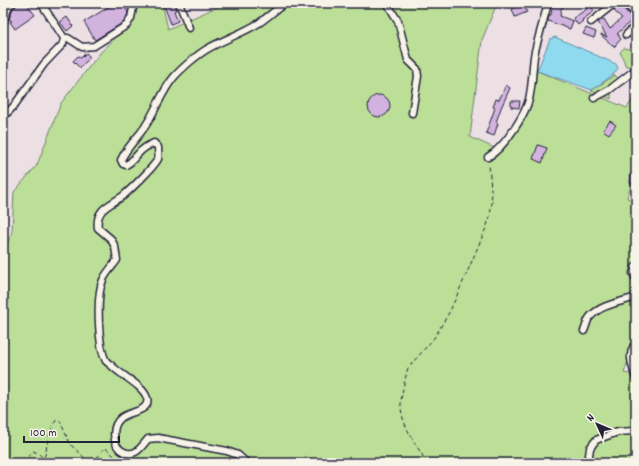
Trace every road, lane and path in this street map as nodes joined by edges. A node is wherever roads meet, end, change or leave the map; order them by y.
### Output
1 (13, 3) edge
2 (41, 3) edge
3 (134, 3) edge
4 (179, 3) edge
5 (286, 3) edge
6 (387, 3) edge
7 (548, 3) edge
8 (615, 3) edge
9 (625, 3) edge
10 (636, 14) edge
11 (590, 22) dead end
12 (3, 24) edge
13 (636, 25) edge
14 (189, 28) dead end
15 (626, 35) dead end
16 (64, 38) junction
17 (636, 70) edge
18 (594, 98) dead end
19 (412, 113) dead end
20 (3, 114) edge
21 (488, 158) joint
22 (636, 266) edge
23 (636, 277) edge
24 (636, 297) edge
25 (584, 331) dead end
26 (636, 343) edge
27 (636, 378) edge
28 (636, 432) edge
29 (26, 463) edge
30 (122, 463) edge
31 (247, 463) edge
32 (427, 463) edge
33 (588, 463) edge

1 - 12 street
2 - 16 street
3 - 16 street
4 - 14 street
5 - 31 street
6 - 19 street
7 - 21 street
8 - 11 street
9 - 10 street
13 - 15 street
16 - 20 street
17 - 18 street
21 - 32 path
22 - 23 street
24 - 25 street
26 - 27 street
28 - 33 street
29 - 30 path

